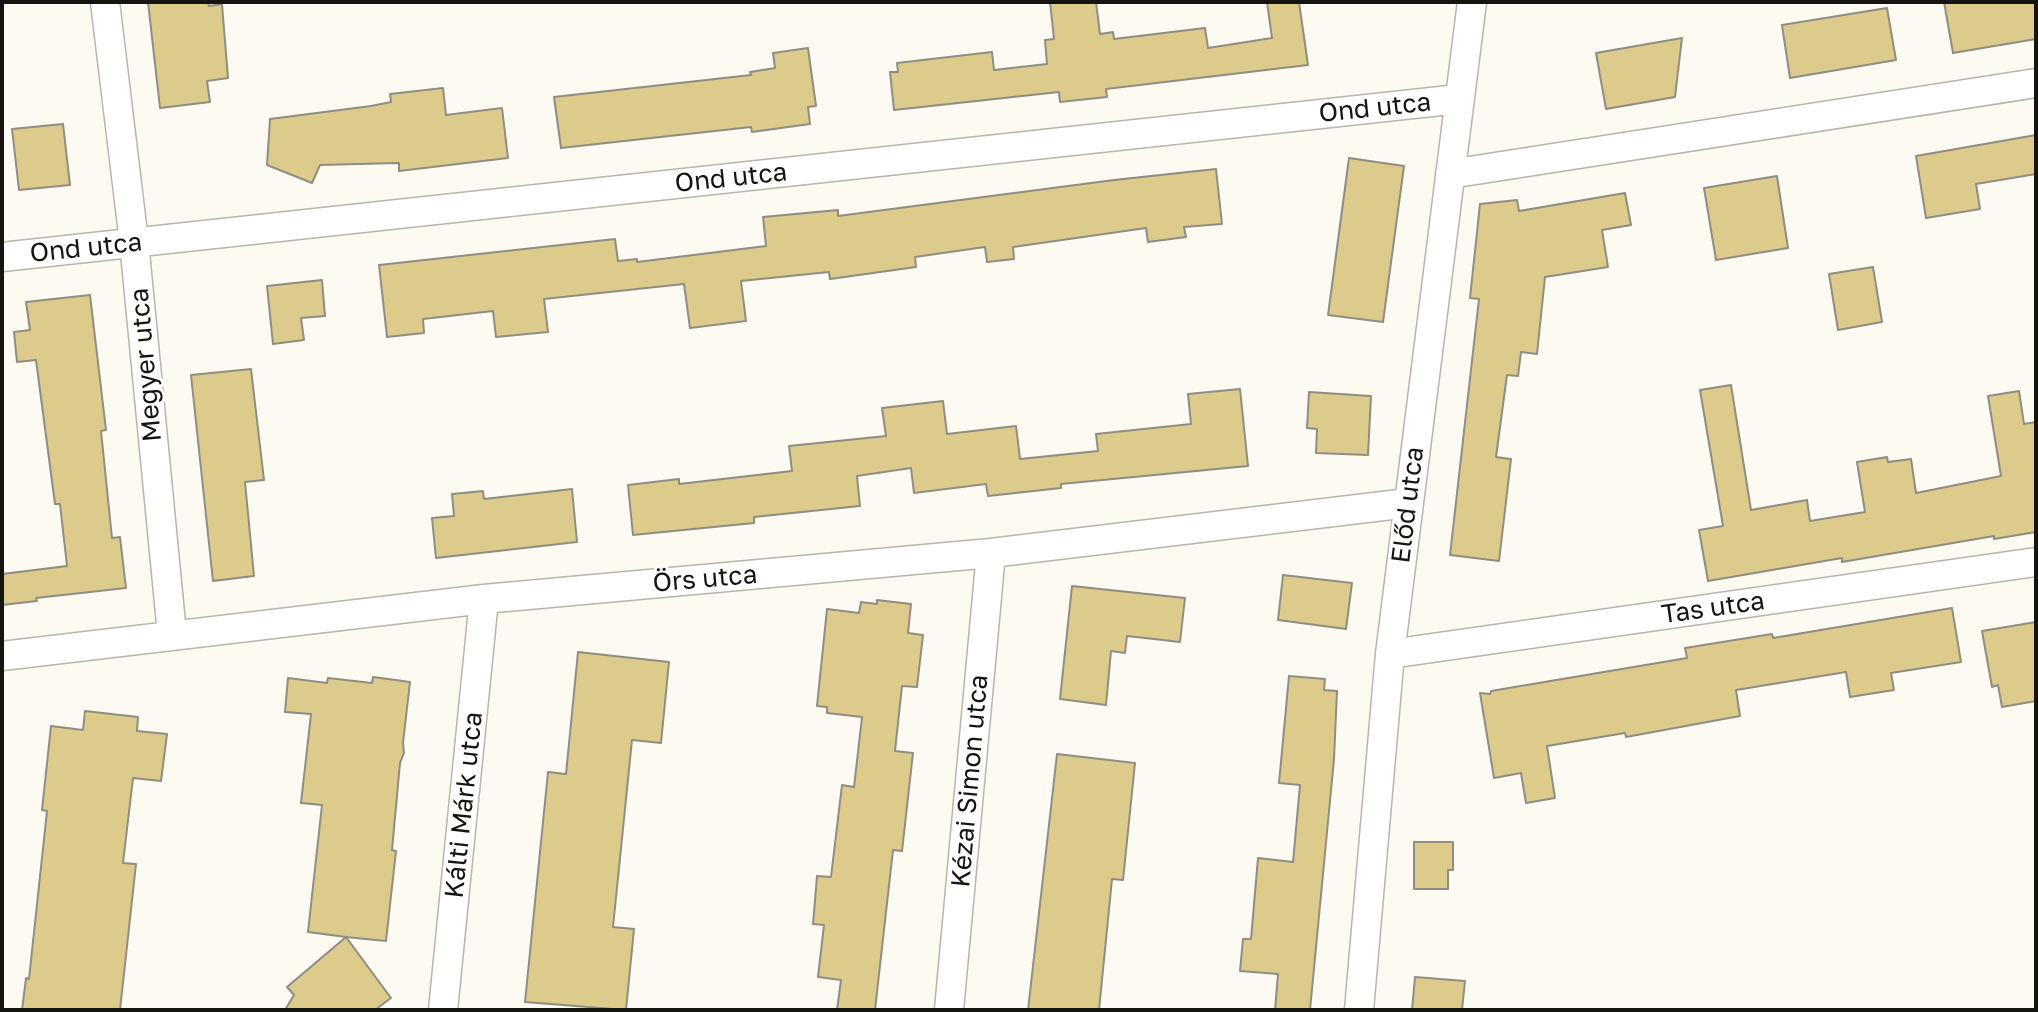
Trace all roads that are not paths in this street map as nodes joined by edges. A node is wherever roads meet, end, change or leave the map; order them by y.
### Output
1 (105, 2) edge
2 (1472, 2) edge
3 (2036, 83) edge
4 (1459, 99) junction
5 (1450, 174) junction
6 (134, 242) junction
7 (2, 257) edge
8 (1408, 503) junction
9 (991, 553) junction
10 (2036, 562) edge
11 (484, 599) junction
12 (172, 634) junction
13 (1390, 654) junction
14 (2, 656) edge
15 (443, 1010) edge
16 (949, 1010) edge
17 (1359, 1010) edge

1 - 6 street, Megyer utca
2 - 4 street, Előd utca
3 - 5 street
4 - 5 street, Előd utca
4 - 6 street, Ond utca
5 - 8 street, Előd utca
6 - 7 street, Ond utca
6 - 12 street, Megyer utca
8 - 9 street, Örs utca
8 - 13 street, Előd utca
9 - 11 street, Örs utca
9 - 16 street, Kézai Simon utca
10 - 13 street, Tas utca
11 - 12 street, Örs utca
11 - 15 street, Kálti Márk utca
12 - 14 street, Örs utca
13 - 17 street, Előd utca

